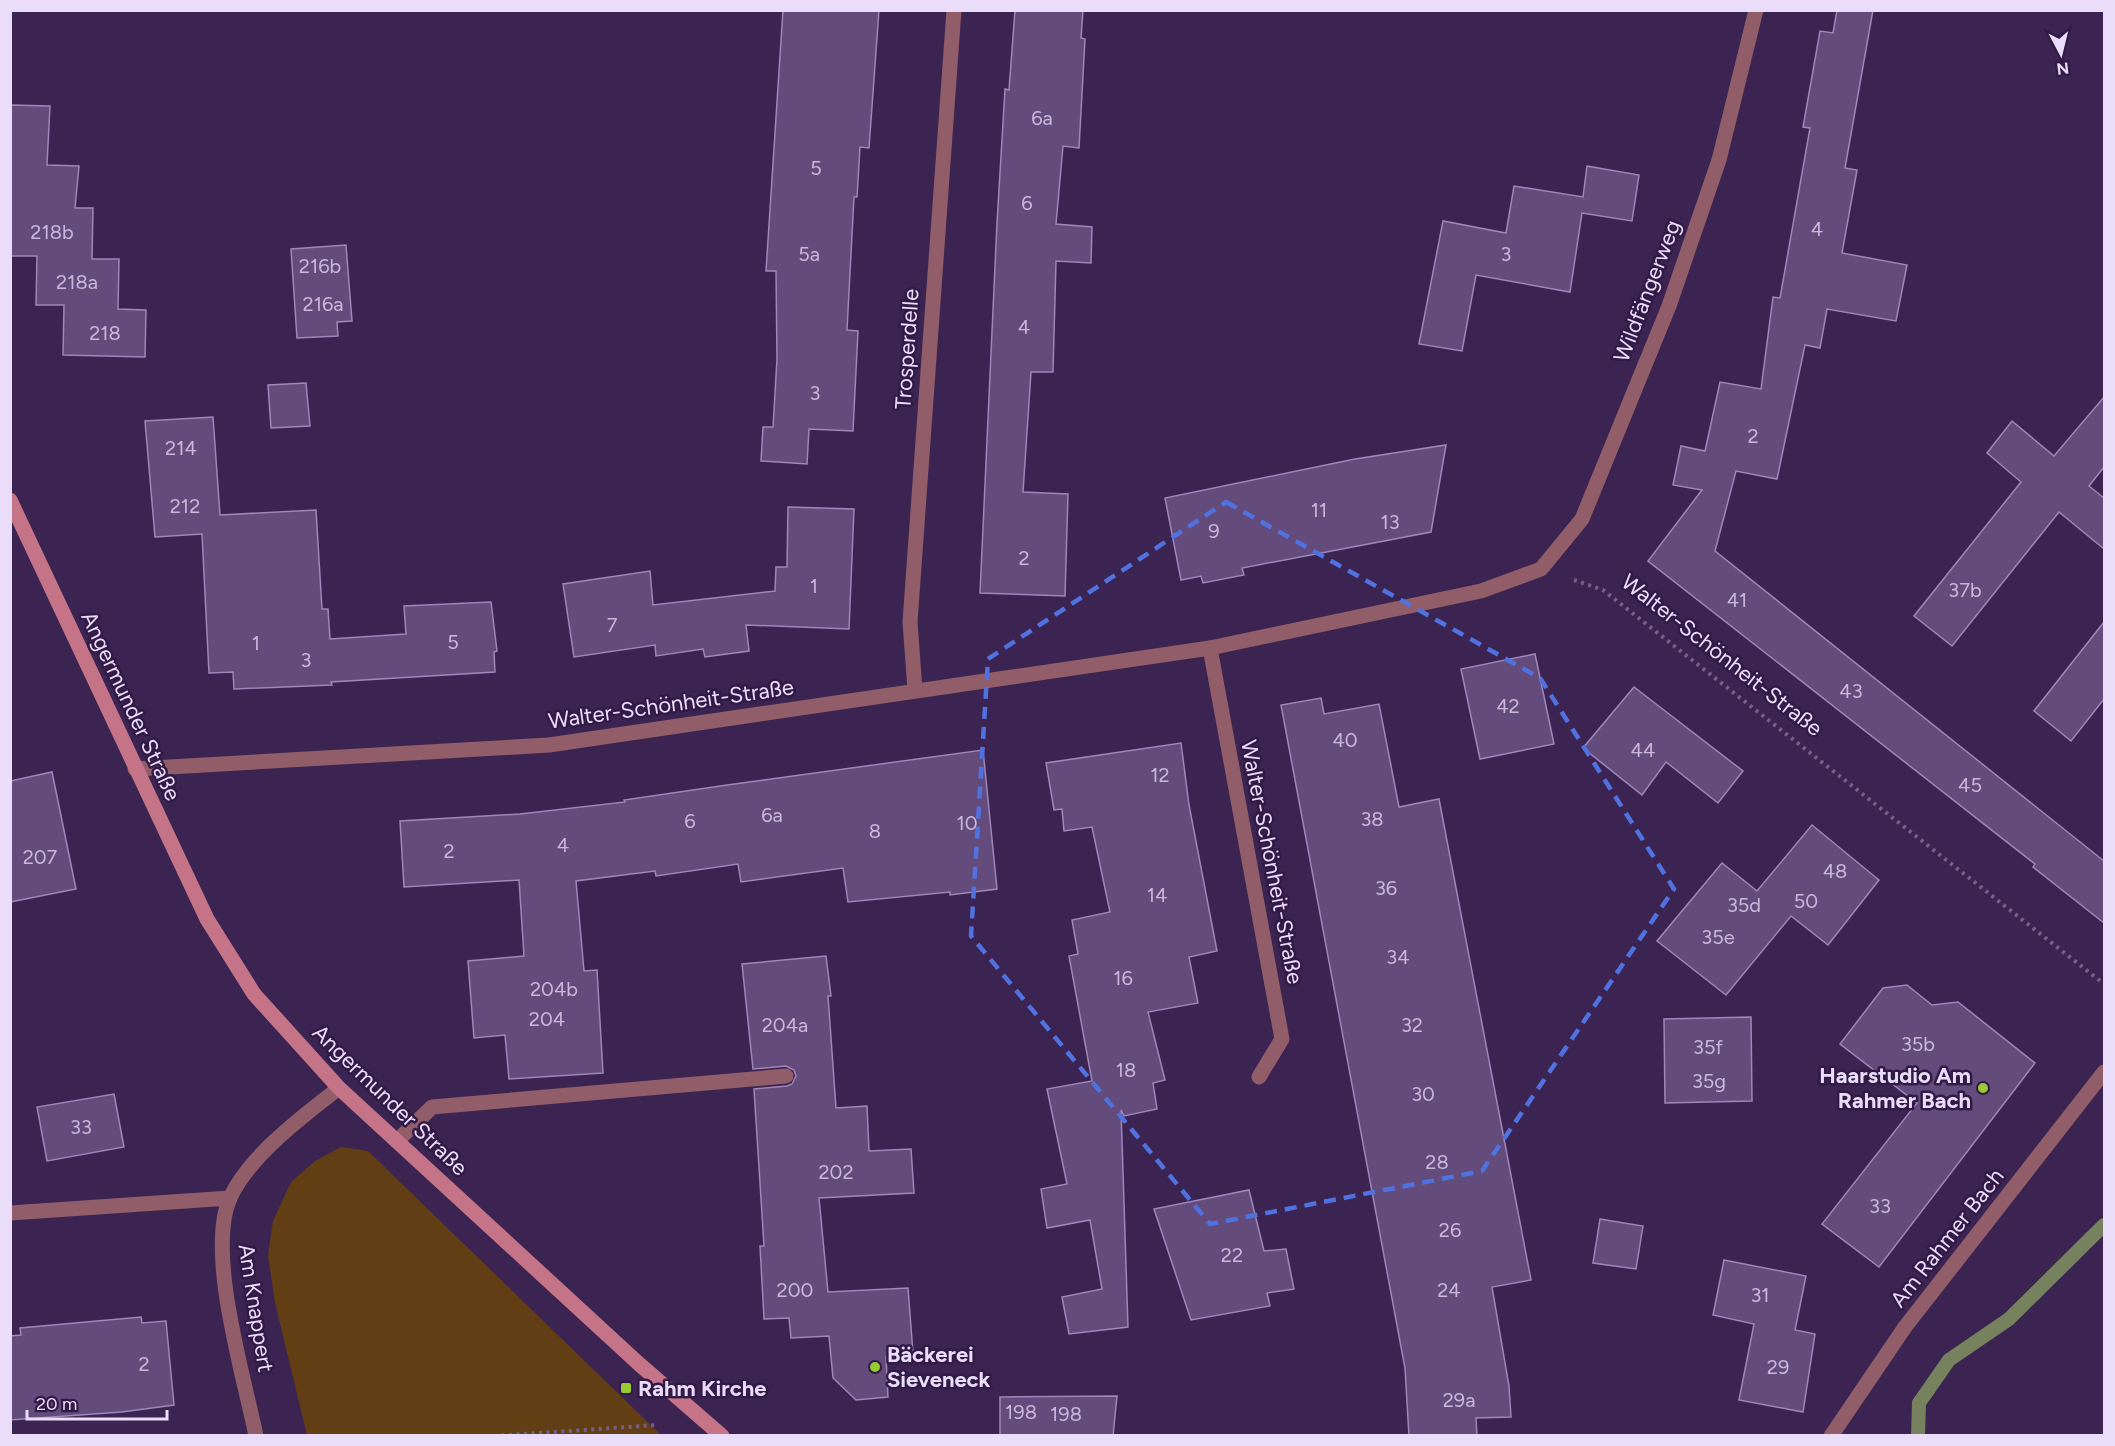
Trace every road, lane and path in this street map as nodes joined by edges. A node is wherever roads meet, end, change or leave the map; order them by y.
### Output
1 (954, 10) edge
2 (1756, 10) edge
3 (10, 500) edge
4 (1541, 569) junction
5 (1210, 648) junction
6 (915, 690) junction
7 (135, 768) junction
8 (2104, 984) edge
9 (2104, 1072) edge
10 (786, 1076) dead end
11 (1259, 1077) dead end
12 (339, 1088) junction
13 (397, 1141) junction
14 (230, 1197) junction
15 (10, 1214) edge
16 (706, 1422) junction
17 (256, 1436) edge
18 (494, 1436) edge
19 (722, 1436) edge
20 (1831, 1436) edge

1 - 6 street, Trosperdelle
2 - 4 street, Wildfängerweg
3 - 7 main road, Angermunder Straße
4 - 5 street, Walter-Schönheit-Straße
4 - 8 path, Walter-Schönheit-Straße
5 - 6 street, Walter-Schönheit-Straße
5 - 11 street, Walter-Schönheit-Straße
6 - 7 street, Walter-Schönheit-Straße
7 - 12 main road, Angermunder Straße
9 - 20 street, Am Rahmer Bach
10 - 13 street
12 - 13 main road, Angermunder Straße
12 - 14 street, Am Knappert
13 - 16 main road, Angermunder Straße
14 - 15 street
14 - 17 street, Am Knappert
16 - 18 path
16 - 19 main road, Angermunder Straße

